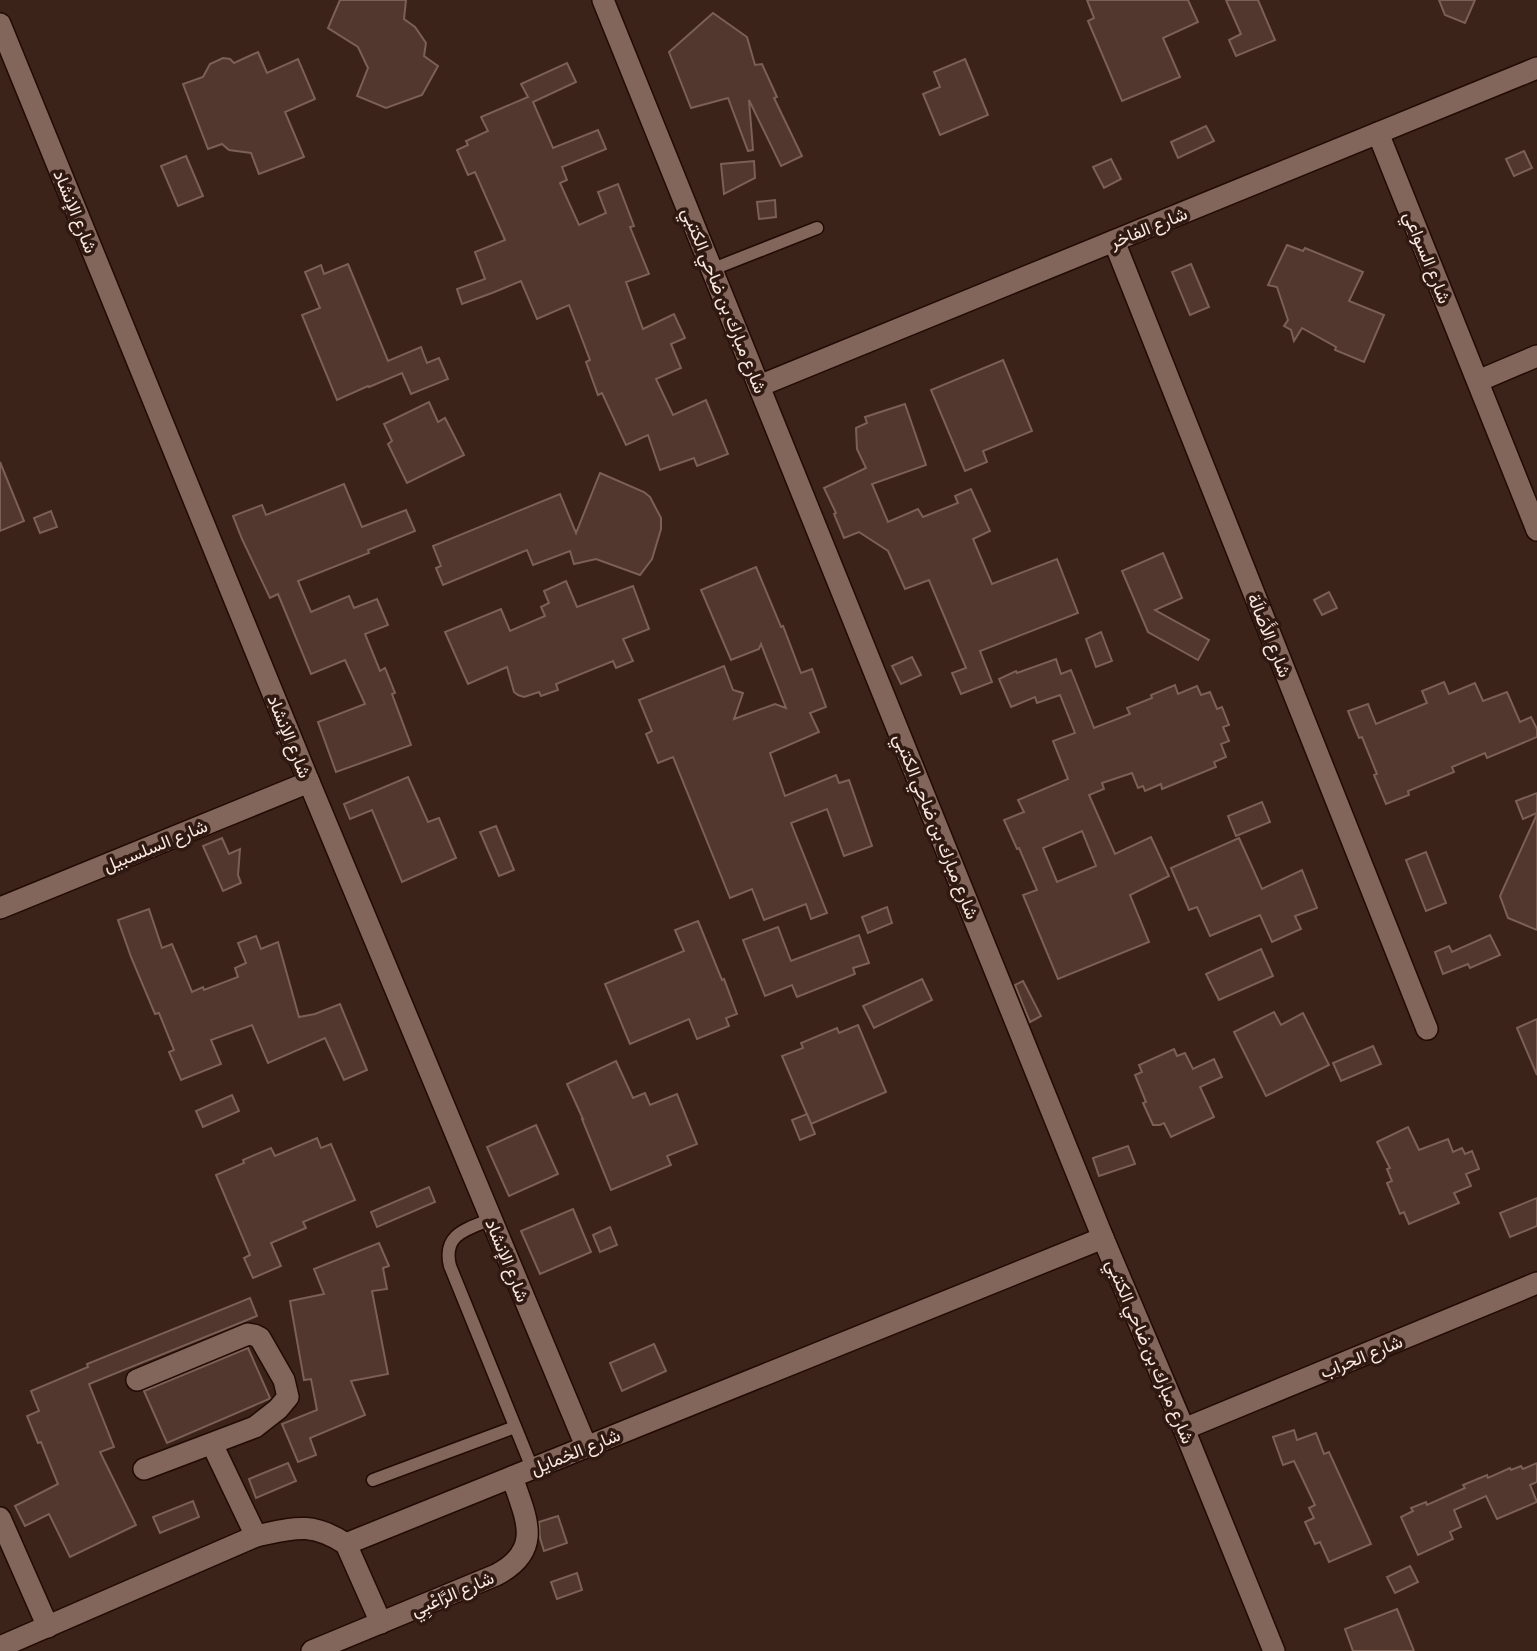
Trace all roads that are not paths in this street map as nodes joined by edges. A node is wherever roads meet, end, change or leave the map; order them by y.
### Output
1 (603, 0) edge
2 (0, 24) edge
3 (1537, 68) edge
4 (1378, 133) junction
5 (817, 228) dead end
6 (1114, 241) junction
7 (713, 270) junction
8 (1537, 356) edge
9 (1478, 381) junction
10 (760, 386) junction
11 (1537, 530) edge
12 (309, 782) junction
13 (0, 908) edge
14 (1427, 1029) dead end
15 (492, 1219) junction
16 (1102, 1238) junction
17 (1537, 1283) edge
18 (138, 1380) dead end
19 (515, 1427) junction
20 (1184, 1429) junction
21 (212, 1444) junction
22 (586, 1446) junction
23 (532, 1468) junction
24 (144, 1469) dead end
25 (512, 1477) junction
26 (373, 1480) dead end
27 (0, 1518) edge
28 (257, 1536) junction
29 (346, 1544) junction
30 (381, 1622) junction
31 (48, 1627) junction
32 (0, 1647) edge
33 (312, 1651) edge
34 (1274, 1651) edge

1 - 7 street, شارع مبارك بن ضاحي الكتبي
2 - 12 street, شارع الإنشاد
3 - 4 street, شارع الفاخر
4 - 6 street, شارع الفاخر
4 - 9 street, شارع السواعي
5 - 7 lane
6 - 10 street, شارع الفاخر
6 - 14 street, شارع الأَصَالَة
7 - 10 street, شارع مبارك بن ضاحي الكتبي
8 - 9 street
9 - 11 street, شارع السواعي
10 - 16 street, شارع مبارك بن ضاحي الكتبي
12 - 13 street, شارع السلسبيل
12 - 15 street, شارع الإنشاد
15 - 19 lane
15 - 22 street, شارع الإنشاد
16 - 20 street, شارع مبارك بن ضاحي الكتبي
16 - 22 street, شارع الخمايل
17 - 20 street, شارع الحراب
18 - 21 street
19 - 23 lane
19 - 26 lane
20 - 34 street, شارع مبارك بن ضاحي الكتبي
21 - 24 street
21 - 28 street
22 - 23 street, شارع الخمايل
23 - 25 street, شارع الخمايل
25 - 29 street, شارع الخمايل
25 - 30 street, شارع الرَّاعْبِي
27 - 31 street
28 - 29 street
28 - 31 street
29 - 30 street
30 - 33 street, شارع الرَّاعْبِي
31 - 32 street

